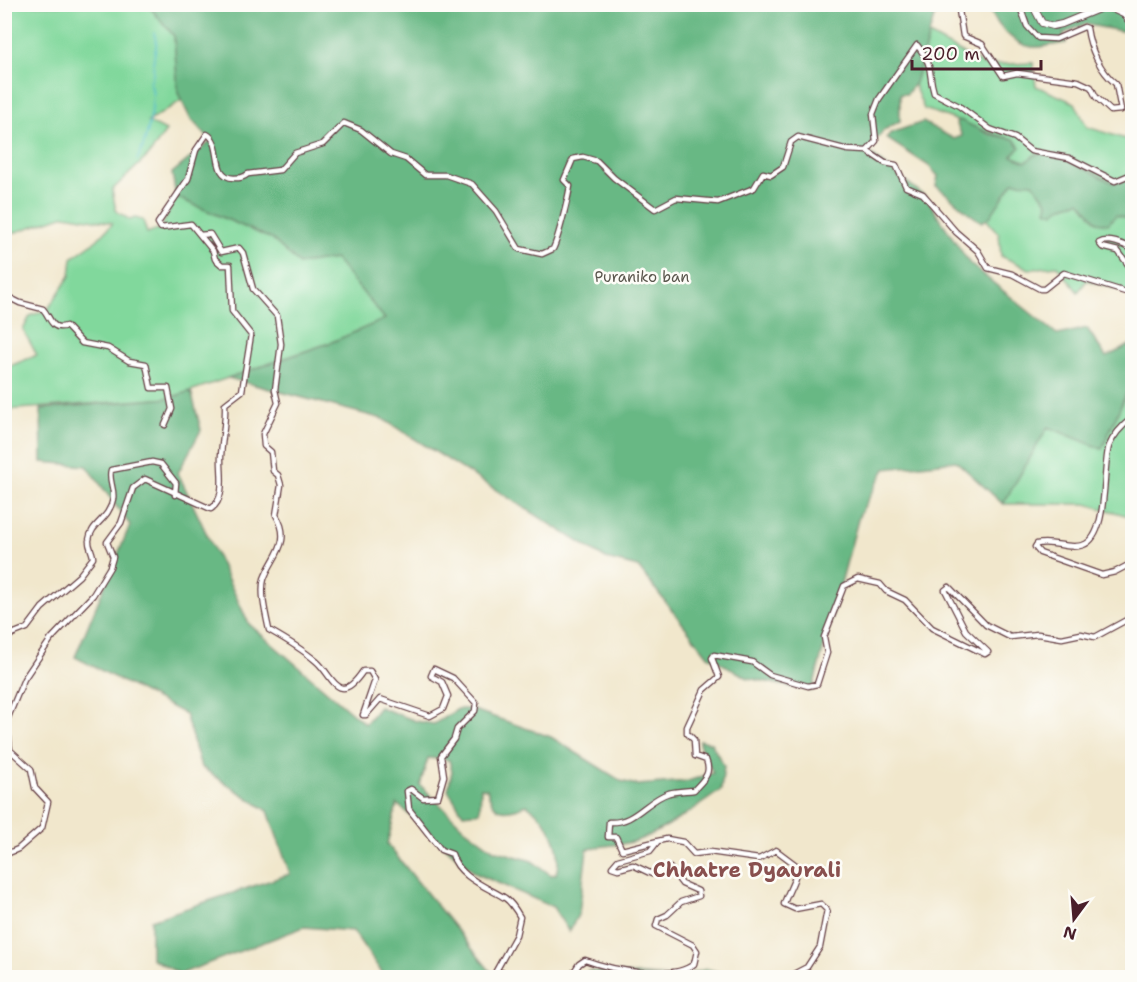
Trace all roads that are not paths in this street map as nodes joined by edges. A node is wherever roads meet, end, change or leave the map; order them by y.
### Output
1 (958, 4) edge
2 (1019, 4) edge
3 (1032, 4) edge
4 (1122, 11) junction
5 (1132, 18) edge
6 (1132, 26) edge
7 (867, 151) junction
8 (1132, 174) edge
9 (200, 235) junction
10 (1132, 249) edge
11 (1132, 270) edge
12 (1132, 294) edge
13 (4, 295) edge
14 (1132, 418) edge
15 (165, 425) dead end
16 (175, 495) junction
17 (1132, 562) edge
18 (1132, 618) edge
19 (4, 641) edge
20 (658, 841) junction
21 (4, 855) edge
22 (537, 978) edge
23 (570, 978) edge
24 (786, 978) edge

1 - 2 street
3 - 4 highway
4 - 5 highway
4 - 6 street
7 - 8 street
7 - 9 street
7 - 12 street
9 - 16 street
9 - 22 street
10 - 11 street
13 - 15 street
14 - 17 street
16 - 19 street
16 - 21 street
18 - 20 street
20 - 23 street
20 - 24 street

